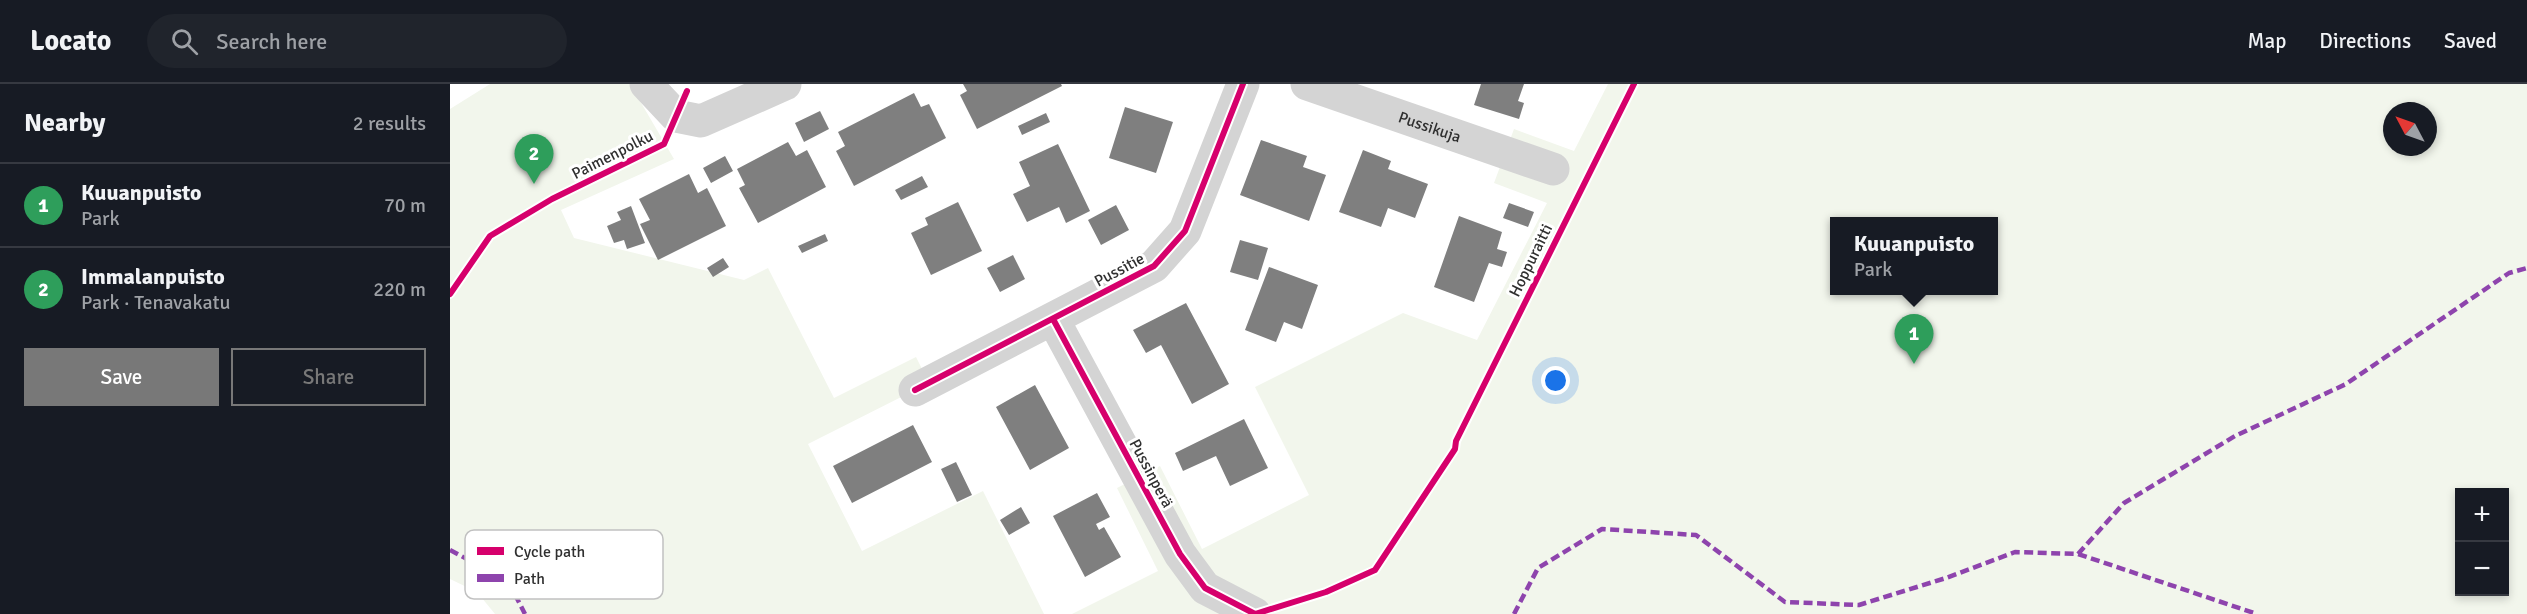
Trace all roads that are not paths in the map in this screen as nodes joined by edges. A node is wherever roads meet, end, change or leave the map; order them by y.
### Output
1 (646, 84) edge
2 (785, 84) edge
3 (1242, 84) edge
4 (1307, 84) edge
5 (1553, 169) dead end
6 (1053, 319) junction
7 (915, 390) dead end
8 (1255, 614) edge

1 - 2 street
3 - 6 street, Pussitie
4 - 5 street, Pussikuja
6 - 7 street, Pussitie
6 - 8 street, Pussinperä

